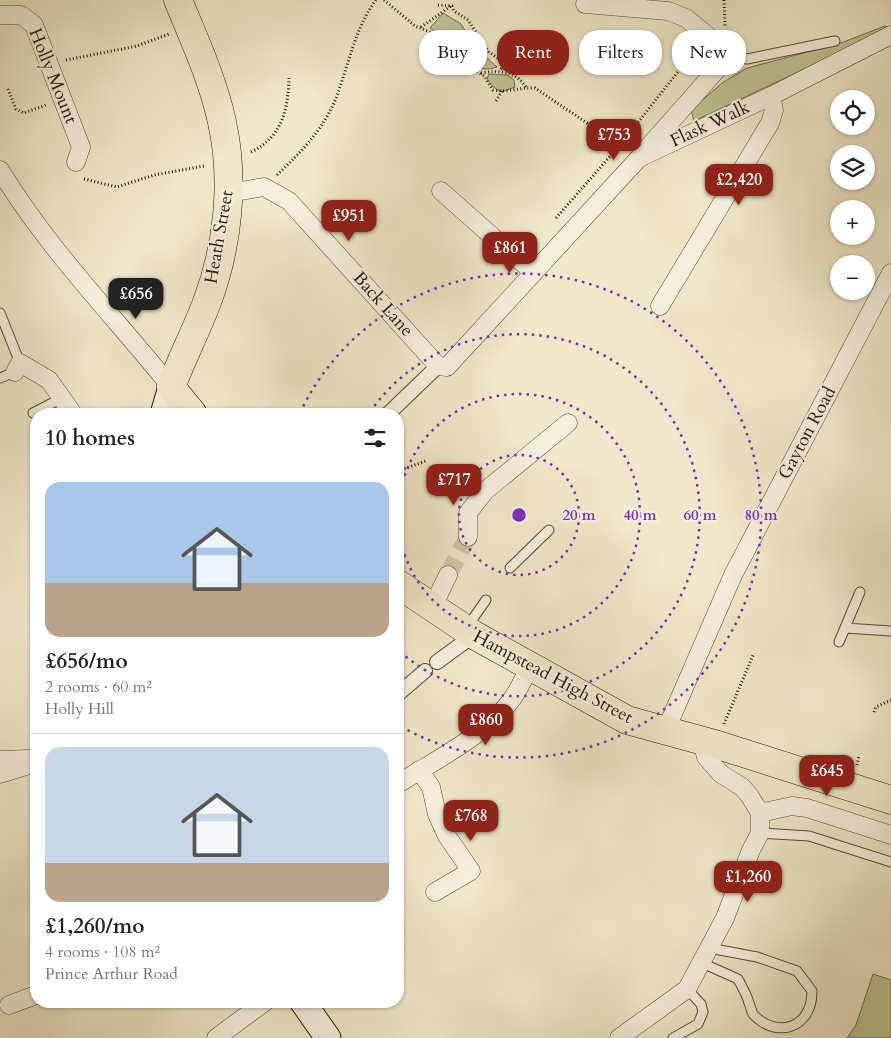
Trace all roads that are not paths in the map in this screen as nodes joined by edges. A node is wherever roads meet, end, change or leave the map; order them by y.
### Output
1 (178, 0) edge
2 (585, 4) dead end
3 (0, 15) edge
4 (701, 30) edge
5 (891, 35) edge
6 (835, 41) dead end
7 (746, 59) edge
8 (711, 75) edge
9 (771, 96) junction
10 (639, 158) junction
11 (76, 162) road end
12 (0, 170) edge
13 (441, 191) dead end
14 (229, 193) junction
15 (494, 238) dead end
16 (509, 251) dead end
17 (532, 272) junction
18 (889, 279) edge
19 (660, 306) dead end
20 (0, 313) edge
21 (438, 366) junction
22 (12, 371) edge
23 (171, 387) junction
24 (62, 398) junction
25 (42, 408) edge
26 (69, 408) edge
27 (165, 408) edge
28 (188, 408) edge
29 (394, 408) edge
30 (568, 423) dead end
31 (549, 530) dead end
32 (468, 537) tunnel mouth
33 (510, 568) dead end
34 (448, 575) tunnel mouth
35 (404, 588) edge
36 (860, 592) dead end
37 (486, 600) dead end
38 (433, 606) junction
39 (845, 628) junction
40 (891, 631) edge
41 (470, 632) junction
42 (839, 642) dead end
43 (436, 662) dead end
44 (530, 666) junction
45 (425, 672) dead end
46 (404, 689) edge
47 (665, 732) junction
48 (710, 743) junction
49 (30, 759) edge
50 (0, 760) edge
51 (30, 765) edge
52 (419, 770) junction
53 (0, 774) edge
54 (404, 780) edge
55 (891, 800) edge
56 (760, 813) junction
57 (760, 833) junction
58 (891, 835) edge
59 (891, 862) edge
60 (435, 892) dead end
61 (706, 956) junction
62 (687, 989) junction
63 (30, 997) edge
64 (9, 1005) dead end
65 (257, 1008) edge
66 (307, 1008) edge
67 (216, 1038) edge
68 (328, 1038) edge
69 (619, 1038) edge
70 (673, 1038) edge

1 - 14 main road, Heath Street
2 - 4 street
3 - 11 street, Holly Mount
5 - 9 street, Flask Walk
6 - 7 lane
8 - 10 street
9 - 10 street, Flask Walk
9 - 19 street
10 - 17 street, Flask Walk
12 - 23 street
13 - 15 street
14 - 21 street, Back Lane
14 - 23 main road, Heath Street
16 - 17 street
17 - 21 street, Flask Walk
18 - 47 street, Gayton Road
20 - 22 lane
21 - 29 street, Flask Walk
22 - 24 street
23 - 27 main road, Heath Street
23 - 28 main road
24 - 25 lane
24 - 26 street
30 - 32 street
31 - 33 lane
34 - 38 street
35 - 38 main road, Hampstead High Street
36 - 39 lane
37 - 41 lane
38 - 41 main road, Hampstead High Street
39 - 40 lane
39 - 42 lane
41 - 43 street
41 - 44 main road, Hampstead High Street
44 - 47 main road, Hampstead High Street
44 - 52 street
45 - 46 street
47 - 48 main road, Hampstead High Street
48 - 55 main road, Hampstead High Street
48 - 56 street
49 - 50 street
51 - 53 street
52 - 54 street
52 - 60 street
56 - 57 street
56 - 58 street
57 - 59 lane
57 - 61 street
61 - 61 lane
61 - 62 street
62 - 69 street
62 - 70 lane
63 - 64 street
65 - 67 street
66 - 68 main road

